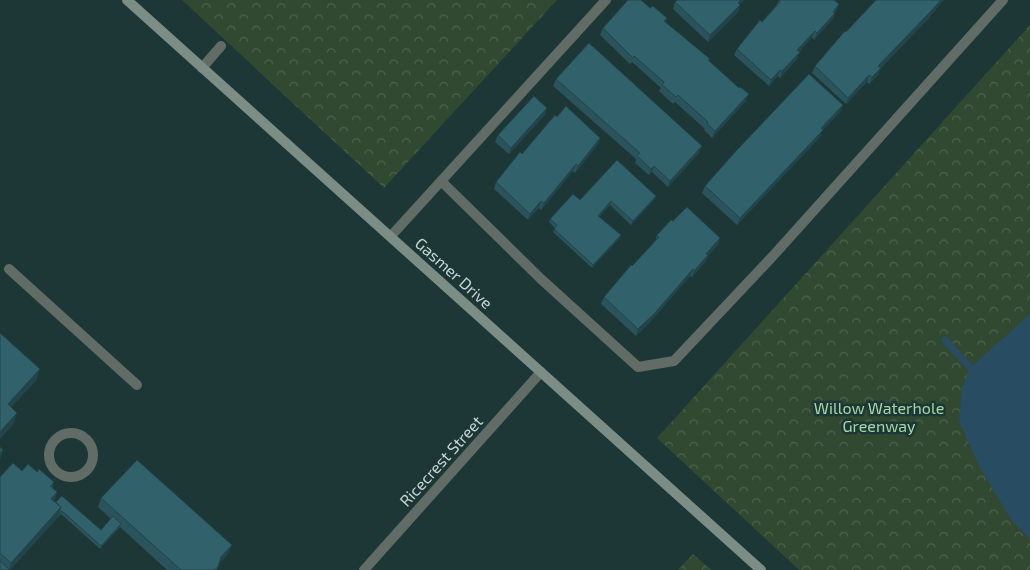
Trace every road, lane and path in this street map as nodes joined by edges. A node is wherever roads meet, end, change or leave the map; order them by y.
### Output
1 (127, 0) edge
2 (606, 0) edge
3 (1003, 0) edge
4 (221, 46) dead end
5 (202, 68) junction
6 (442, 181) junction
7 (391, 236) junction
8 (9, 269) dead end
9 (541, 372) junction
10 (137, 385) dead end
11 (53, 441) joint
12 (364, 570) edge
13 (761, 570) edge

1 - 5 street, Gasmer Drive
2 - 6 street
3 - 6 street
4 - 5 street
5 - 7 street, Gasmer Drive
6 - 7 street
7 - 9 street, Gasmer Drive
8 - 10 street
9 - 12 street, Ricecrest Street
9 - 13 street, Gasmer Drive
11 - 11 street

